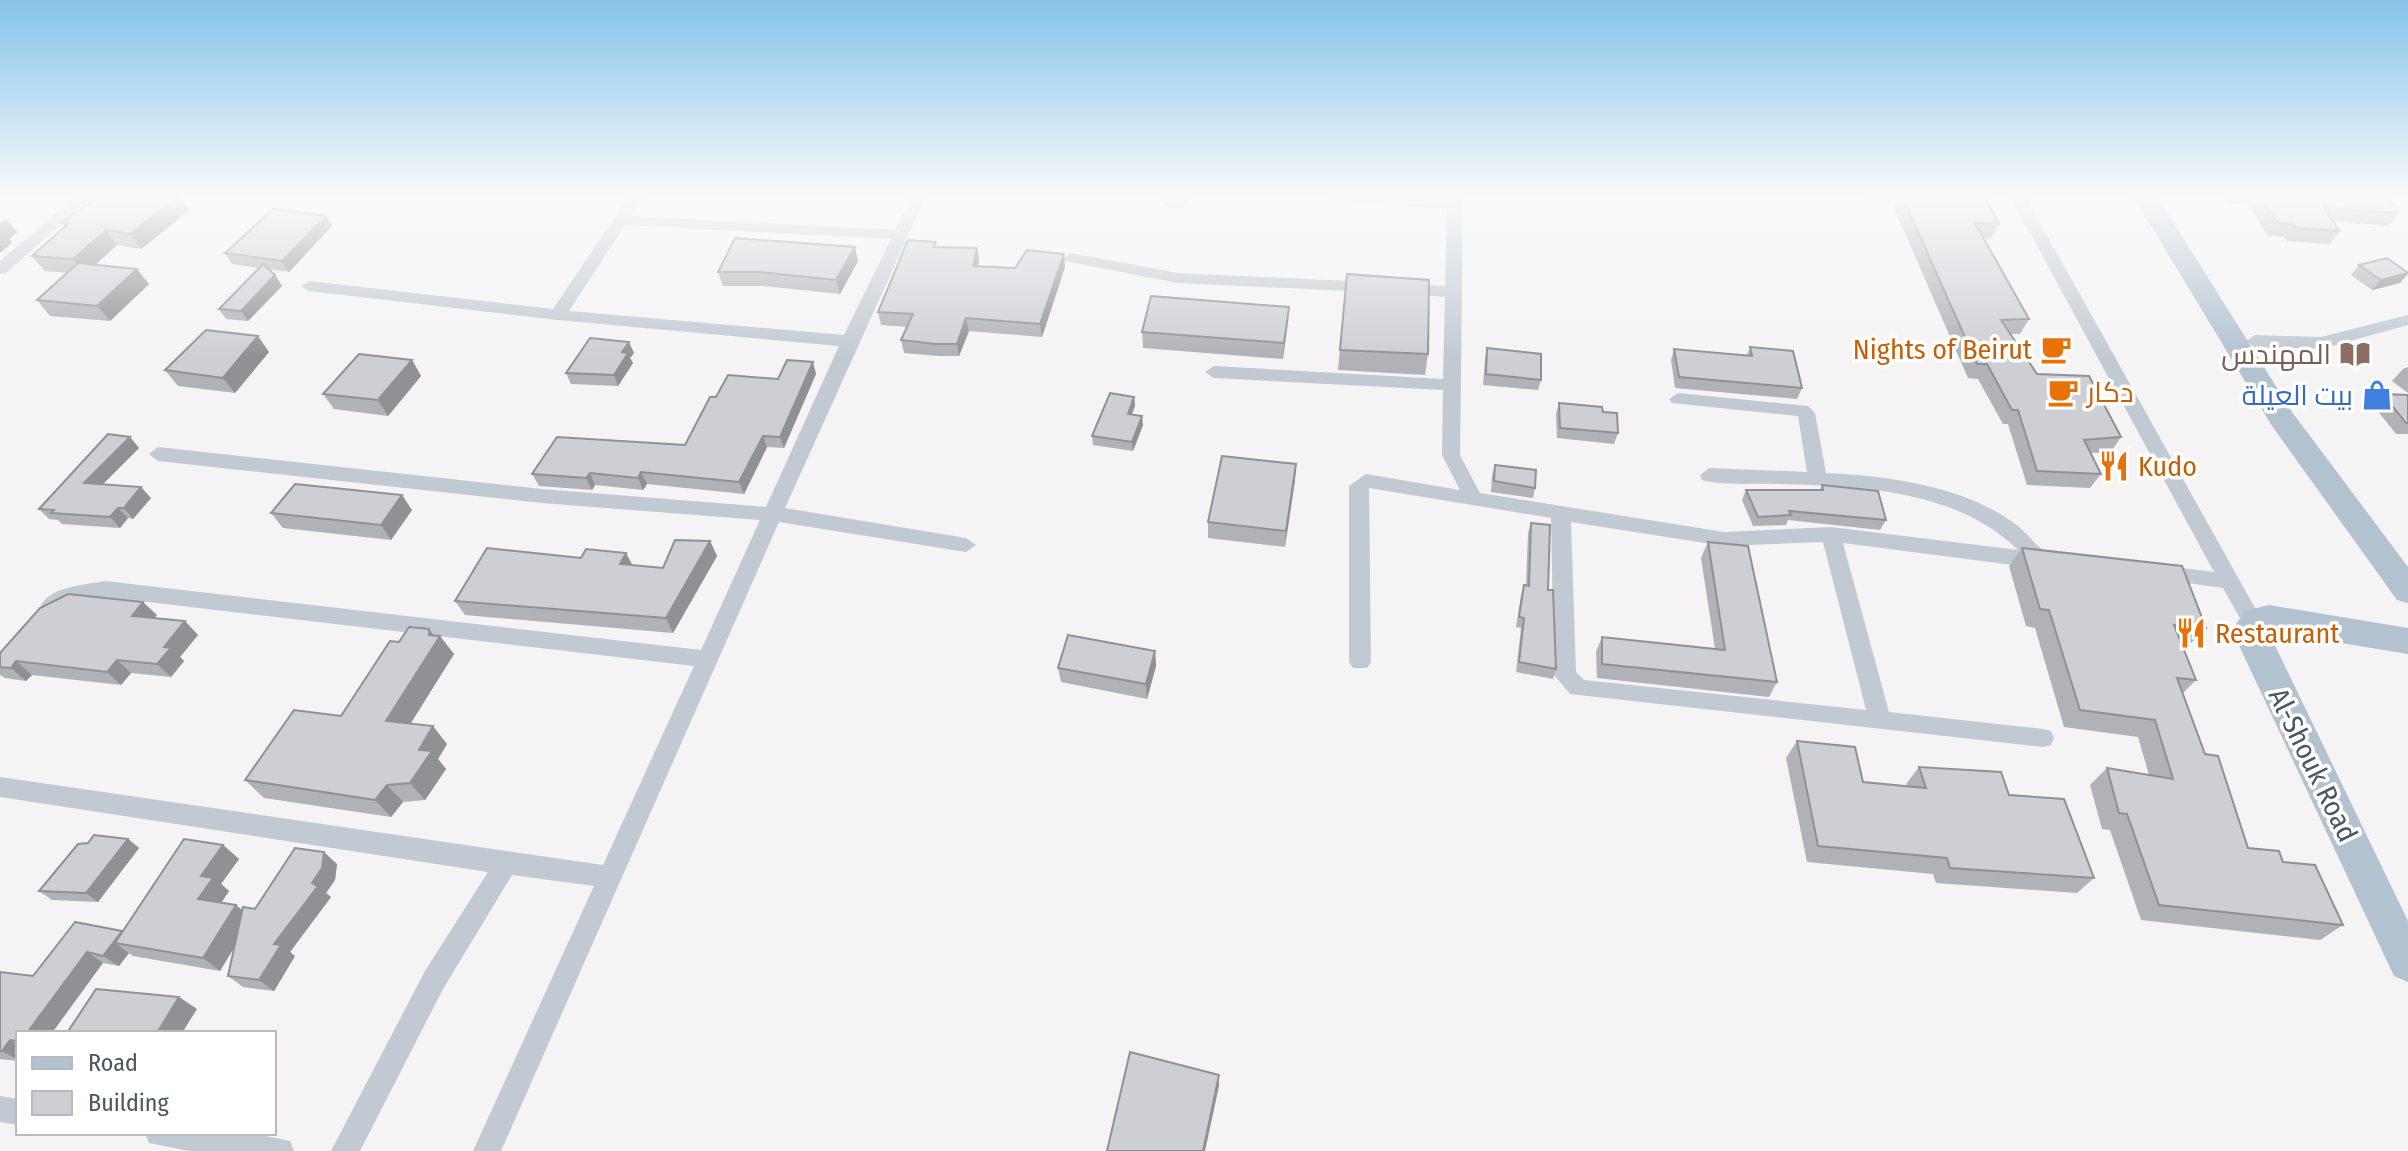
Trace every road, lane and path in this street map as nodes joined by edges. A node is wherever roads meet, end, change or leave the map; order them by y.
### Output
1 (22, 250) edge
2 (602, 250) edge
3 (896, 250) edge
4 (1455, 250) edge
5 (2047, 250) edge
6 (2182, 250) edge
7 (2192, 250) edge
8 (1071, 258) dead end
9 (0, 269) edge
10 (309, 286) dead end
11 (1455, 292) junction
12 (558, 315) junction
13 (2229, 317) junction
14 (2408, 320) edge
15 (850, 341) junction
16 (2255, 341) junction
17 (1214, 372) dead end
18 (1453, 385) junction
19 (1678, 399) dead end
20 (158, 454) dead end
21 (1709, 475) dead end
22 (1818, 480) junction
23 (1474, 499) junction
24 (775, 513) junction
25 (1561, 514) junction
26 (1831, 534) junction
27 (966, 545) dead end
28 (2408, 557) edge
29 (2135, 571) edge
30 (2230, 581) junction
31 (2408, 591) edge
32 (2253, 623) junction
33 (32, 624) edge
34 (2408, 641) edge
35 (708, 659) junction
36 (1360, 662) dead end
37 (1880, 720) junction
38 (2043, 738) dead end
39 (0, 787) edge
40 (506, 864) junction
41 (609, 877) junction
42 (2408, 963) edge
43 (172, 1135) edge
44 (280, 1151) edge
45 (345, 1151) edge
46 (487, 1151) edge

1 - 9 street
2 - 12 street
3 - 15 street
4 - 11 street
5 - 30 street
6 - 13 main road
7 - 13 main road
8 - 11 street
10 - 12 street
11 - 18 street
12 - 15 street
13 - 16 main road
13 - 31 main road
14 - 16 street
15 - 24 street
16 - 28 main road
17 - 18 street
18 - 23 street
19 - 22 street
20 - 24 street
21 - 22 street
22 - 26 street
23 - 25 street
23 - 36 street
24 - 27 street
24 - 35 street
25 - 26 street
25 - 37 street
26 - 37 street
29 - 30 street
30 - 32 street
32 - 34 main road
32 - 42 main road, Al-Shouk Road
33 - 35 street
35 - 41 street
37 - 38 street
39 - 40 street
40 - 41 street
40 - 45 street
41 - 46 street
43 - 44 street

